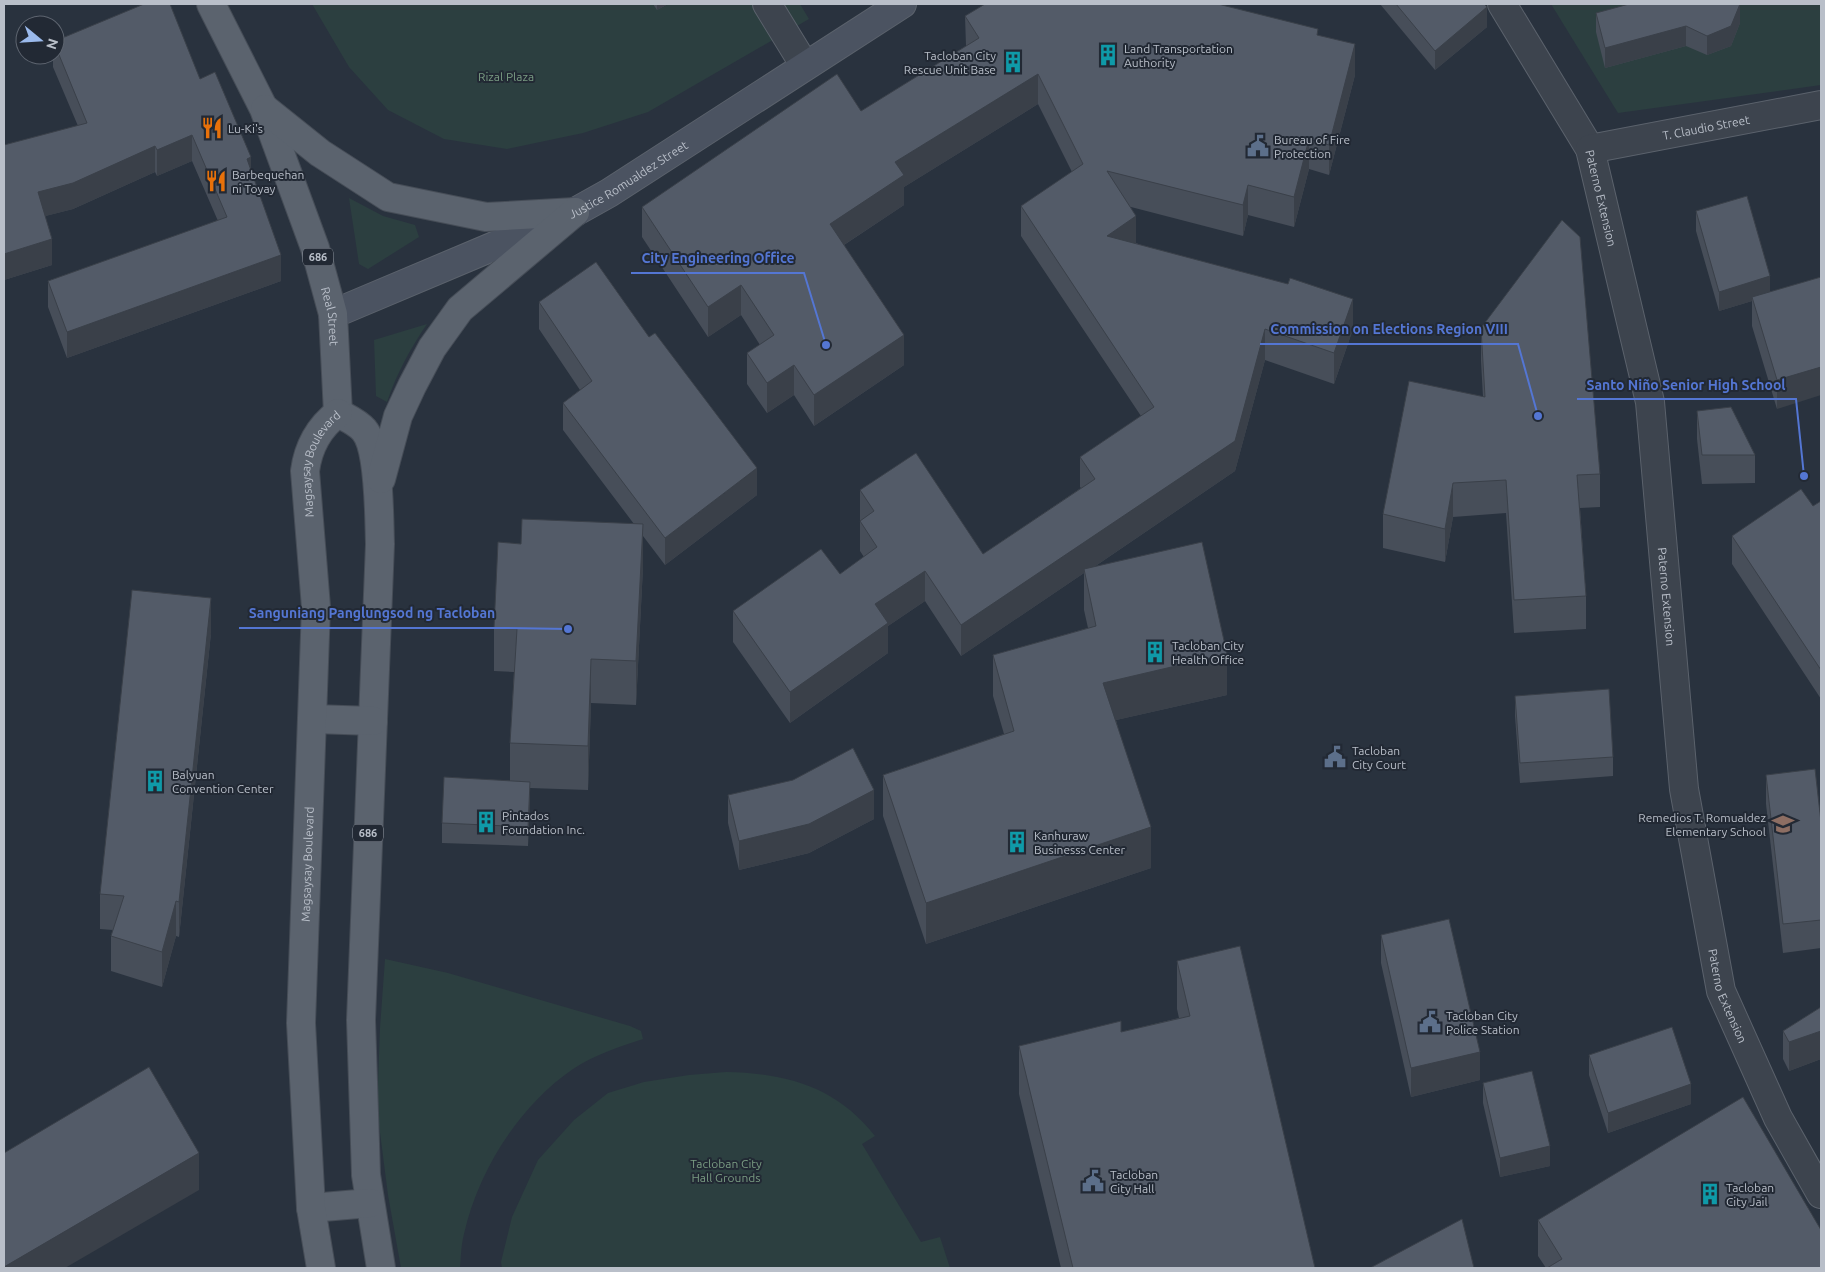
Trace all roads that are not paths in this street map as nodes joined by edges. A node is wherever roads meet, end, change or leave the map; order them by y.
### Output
1 (210, 4) edge
2 (767, 4) edge
3 (902, 4) edge
4 (1502, 4) edge
5 (805, 66) junction
6 (1821, 105) edge
7 (264, 109) junction
8 (1590, 149) junction
9 (575, 212) junction
10 (333, 314) junction
11 (338, 413) junction
12 (378, 492) junction
13 (314, 719) junction
14 (373, 721) junction
15 (1821, 1194) edge
16 (370, 1202) junction
17 (311, 1208) junction
18 (321, 1268) edge
19 (381, 1268) edge

1 - 7 main road, Real Street / 686
2 - 5 street
3 - 5 main road, Justice Romualdez Street
4 - 8 street, Paterno Extension
5 - 9 main road, Justice Romualdez Street
6 - 8 street, T. Claudio Street
7 - 9 main road
7 - 10 main road, Real Street / 686
8 - 15 street, Paterno Extension
9 - 10 main road, Justice Romualdez Street
9 - 12 main road
10 - 11 main road, Real Street / 686
11 - 12 main road, Magsaysay Boulevard / 686
11 - 13 main road, Magsaysay Boulevard
12 - 14 main road, Magsaysay Boulevard / 686
13 - 14 main road
13 - 17 main road, Magsaysay Boulevard
14 - 16 main road, Magsaysay Boulevard / 686
16 - 17 main road
16 - 19 main road, Magsaysay Boulevard / 686
17 - 18 main road, Magsaysay Boulevard

